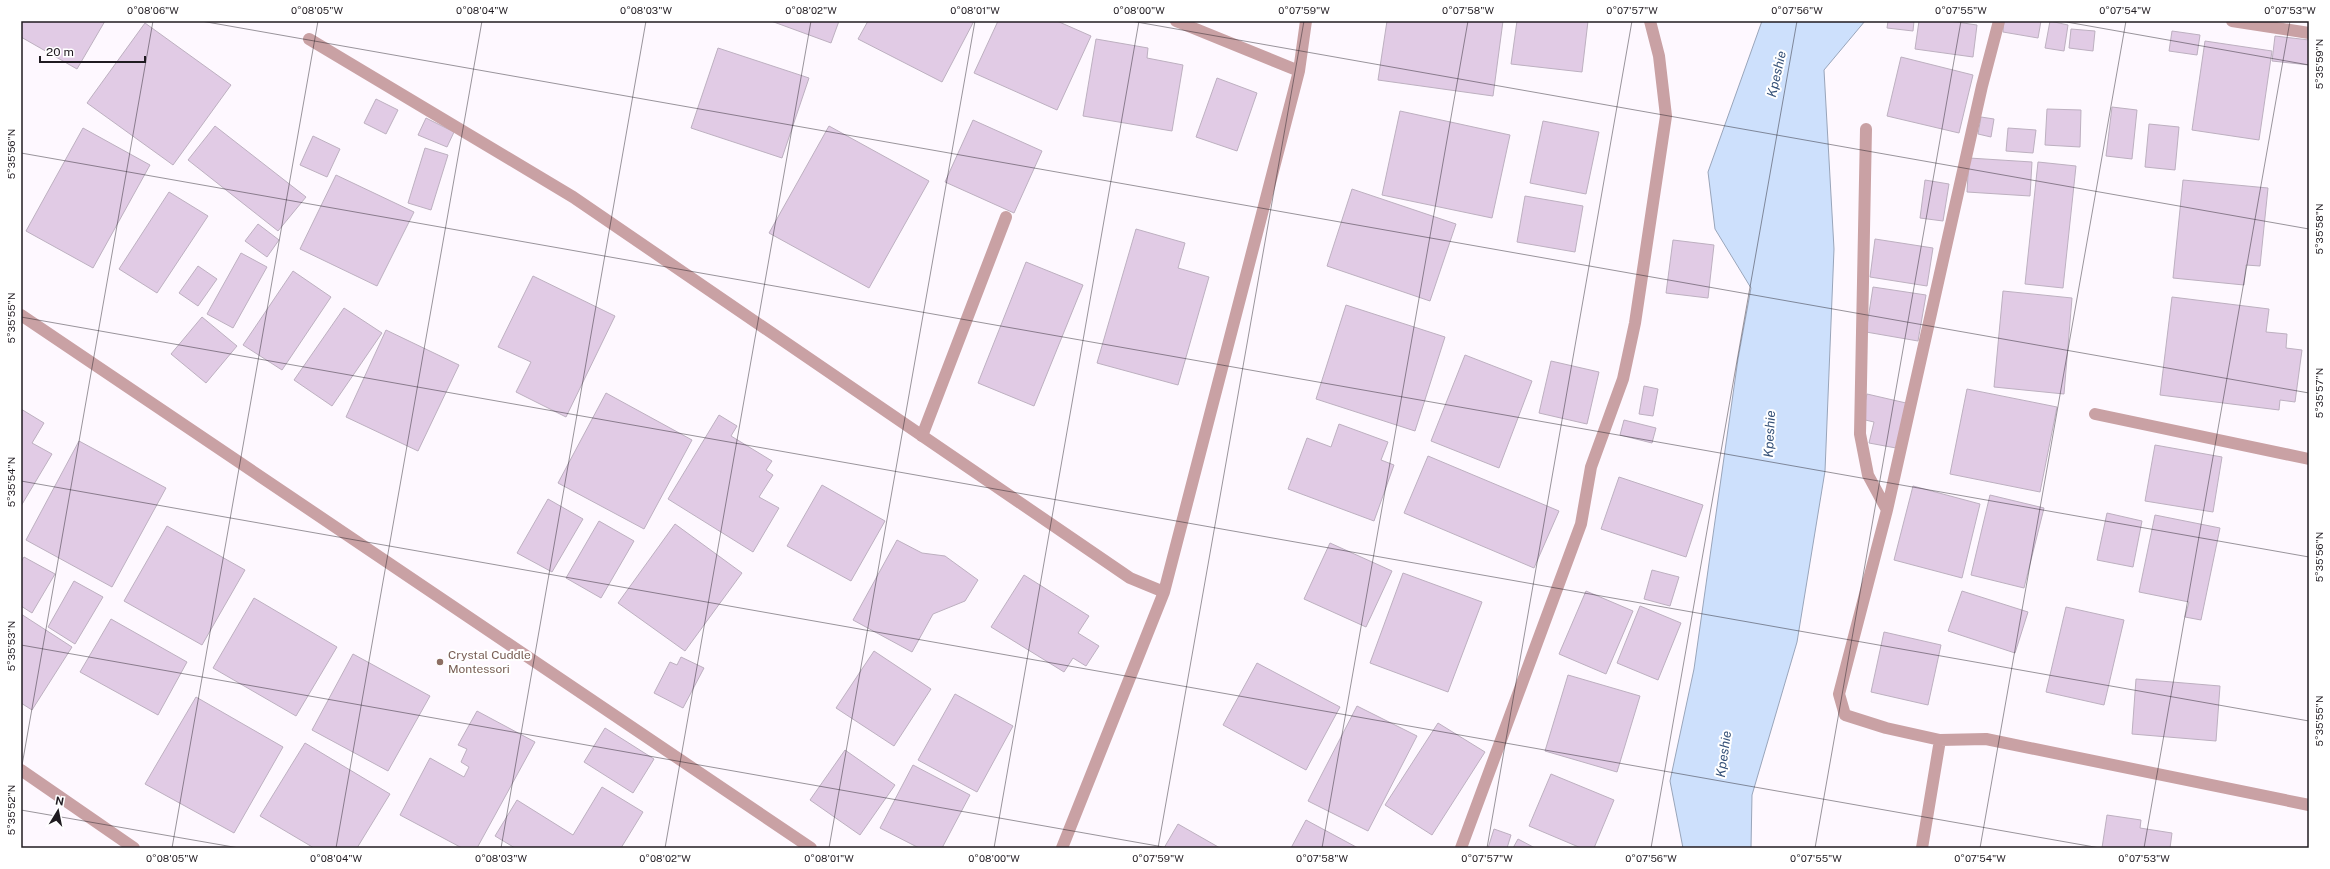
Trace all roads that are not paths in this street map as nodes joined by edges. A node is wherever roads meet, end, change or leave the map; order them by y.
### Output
1 (1176, 21) edge
2 (1306, 21) edge
3 (1650, 21) edge
4 (1999, 21) edge
5 (2232, 21) edge
6 (2309, 33) edge
7 (309, 39) dead end
8 (1299, 72) junction
9 (1866, 129) dead end
10 (1006, 217) dead end
11 (21, 315) edge
12 (2095, 414) dead end
13 (922, 436) junction
14 (2309, 459) edge
15 (1887, 510) junction
16 (1164, 592) junction
17 (1940, 740) junction
18 (21, 770) edge
19 (2309, 805) edge
20 (134, 848) edge
21 (811, 848) edge
22 (1062, 848) edge
23 (1461, 848) edge
24 (1922, 848) edge

1 - 8 street
2 - 8 street
3 - 23 street
4 - 15 street
5 - 6 street
7 - 13 street
8 - 16 street
9 - 15 street
10 - 13 street
11 - 21 street
12 - 14 street
13 - 16 street
15 - 17 street
16 - 22 street
17 - 19 street
17 - 24 street
18 - 20 street

